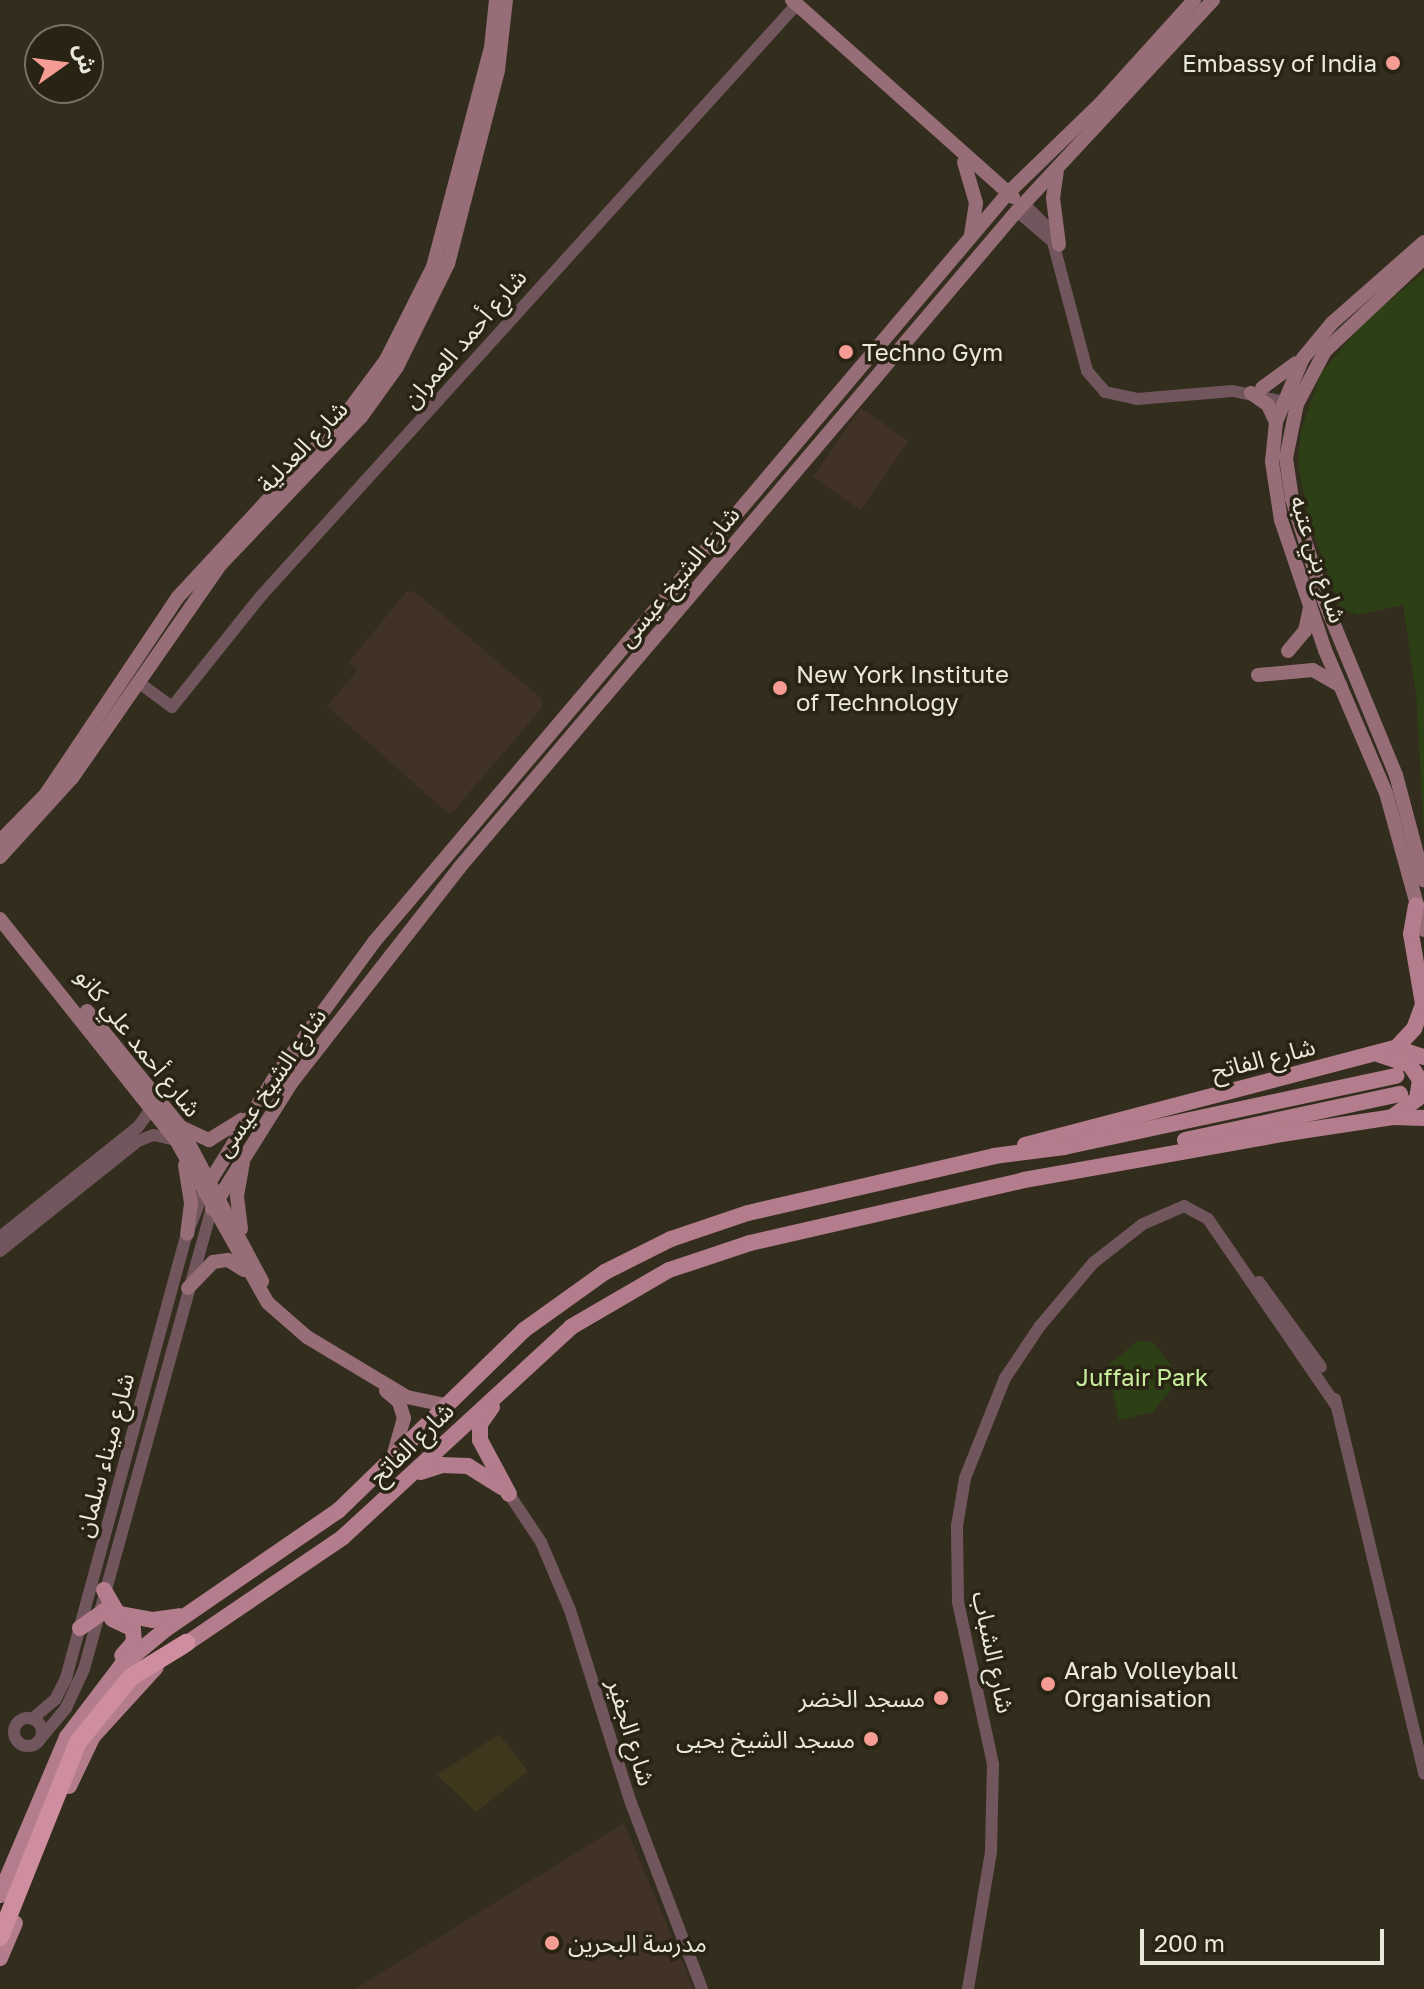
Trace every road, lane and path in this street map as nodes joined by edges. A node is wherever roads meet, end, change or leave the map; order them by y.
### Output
1 (496, 0) edge
2 (506, 0) edge
3 (1194, 0) edge
4 (1213, 0) edge
5 (794, 2) edge
6 (963, 158) junction
7 (1058, 168) junction
8 (1005, 196) junction
9 (1020, 208) junction
10 (968, 242) junction
11 (1424, 242) edge
12 (1059, 245) junction
13 (1424, 258) edge
14 (1303, 358) junction
15 (1256, 390) junction
16 (1147, 396) junction
17 (1288, 400) junction
18 (349, 410) junction
19 (1276, 422) junction
20 (335, 444) junction
21 (1310, 606) junction
22 (1288, 651) dead end
23 (1258, 675) dead end
24 (138, 682) junction
25 (1341, 686) junction
26 (469, 807) dead end
27 (476, 823) junction
28 (0, 841) edge
29 (0, 857) edge
30 (1424, 880) edge
31 (1416, 905) junction
32 (0, 907) edge
33 (0, 919) edge
34 (1424, 930) edge
35 (1396, 1048) junction
36 (1380, 1055) junction
37 (1424, 1057) edge
38 (120, 1059) junction
39 (1396, 1076) dead end
40 (1400, 1094) dead end
41 (152, 1108) junction
42 (254, 1109) junction
43 (1422, 1115) edge
44 (1393, 1117) junction
45 (179, 1138) junction
46 (252, 1139) junction
47 (994, 1156) junction
48 (211, 1177) junction
49 (1024, 1180) junction
50 (204, 1191) junction
51 (220, 1194) junction
52 (212, 1209) junction
53 (187, 1234) junction
54 (0, 1237) edge
55 (246, 1249) junction
56 (0, 1251) edge
57 (246, 1271) junction
58 (188, 1288) junction
59 (268, 1303) junction
60 (340, 1357) junction
61 (511, 1379) junction
62 (444, 1405) junction
63 (392, 1459) junction
64 (410, 1477) junction
65 (509, 1494) junction
66 (104, 1590) junction
67 (116, 1611) junction
68 (190, 1613) junction
69 (91, 1621) junction
70 (186, 1643) junction
71 (108, 1679) junction
72 (32, 1719) junction
73 (41, 1738) junction
74 (1424, 1774) edge
75 (0, 1895) edge
76 (0, 1937) edge
77 (0, 1958) edge
78 (702, 1989) edge
79 (968, 1989) edge

1 - 18 main road, شارع العدلية
2 - 20 main road, شارع العدلية
3 - 8 main road, شارع الشيخ عيسى
4 - 7 main road, شارع الشيخ عيسى
5 - 6 main road
5 - 24 street, شارع أحمد العمران
6 - 8 main road
6 - 10 main road
7 - 9 main road, شارع الشيخ عيسى
7 - 12 main road
8 - 9 main road
8 - 10 main road, شارع الشيخ عيسى
9 - 12 street
9 - 16 street
9 - 46 main road, شارع الشيخ عيسى
10 - 27 main road, شارع الشيخ عيسى
11 - 14 main road, شارع بني عتبه
12 - 16 street
13 - 17 main road, شارع بني عتبه
14 - 15 main road
14 - 17 main road, شارع بني عتبه
15 - 16 street
15 - 17 street
15 - 19 main road
17 - 19 main road, شارع بني عتبه
17 - 30 main road, شارع بني عتبه
18 - 20 main road
18 - 28 main road, شارع العدلية
19 - 21 main road, شارع بني عتبه
20 - 24 main road, شارع العدلية
21 - 22 main road
21 - 25 main road, شارع بني عتبه
23 - 25 main road
24 - 29 main road, شارع العدلية
25 - 31 main road, شارع بني عتبه
26 - 27 main road
27 - 42 main road, شارع الشيخ عيسى
31 - 34 main road, شارع بني عتبه
31 - 35 main road
32 - 38 main road, شارع أحمد علي كانو
33 - 38 main road, شارع أحمد علي كانو
35 - 36 main road, شارع الفاتح
35 - 37 main road
36 - 44 main road
36 - 47 main road, شارع الفاتح
38 - 41 main road, شارع أحمد علي كانو
38 - 45 main road, شارع أحمد علي كانو
39 - 47 main road, شارع الفاتح
40 - 49 main road, شارع الفاتح
41 - 45 main road, شارع أحمد علي كانو
41 - 54 street
42 - 45 main road
42 - 48 main road, شارع الشيخ عيسى
43 - 44 main road, شارع الفاتح
44 - 49 main road, شارع الفاتح
45 - 48 main road, شارع أحمد علي كانو
45 - 50 main road, شارع أحمد علي كانو
45 - 53 main road
45 - 56 street
46 - 51 main road, شارع الشيخ عيسى
46 - 55 main road
47 - 62 main road, شارع الفاتح
48 - 50 main road, شارع الشيخ عيسى
48 - 51 main road, شارع أحمد علي كانو
49 - 61 main road, شارع الفاتح
50 - 52 main road, شارع أحمد علي كانو
50 - 53 street, شارع ميناء سلمان
51 - 52 main road, شارع الشيخ عيسى
51 - 55 main road, شارع أحمد علي كانو
52 - 57 main road
52 - 58 street, شارع ميناء سلمان
53 - 69 street, شارع ميناء سلمان
55 - 59 main road, شارع أحمد علي كانو
57 - 58 main road
57 - 59 main road
58 - 66 street, شارع ميناء سلمان
59 - 60 main road
60 - 62 main road
60 - 63 main road
61 - 64 main road, شارع الفاتح
61 - 65 main road
62 - 63 main road, شارع الفاتح
63 - 68 main road, شارع الفاتح
64 - 65 main road
64 - 70 main road, شارع الفاتح
65 - 78 street, شارع الجفير
66 - 67 main road
66 - 69 street, شارع ميناء سلمان
67 - 68 main road
67 - 69 main road
68 - 71 main road, شارع الفاتح
69 - 71 main road
69 - 72 street, شارع ميناء سلمان
69 - 73 street, شارع ميناء سلمان
70 - 76 highway
70 - 77 main road, شارع الفاتح
71 - 75 main road, شارع الفاتح
72 - 73 street
72 - 73 street
74 - 79 street, شارع الشباب

